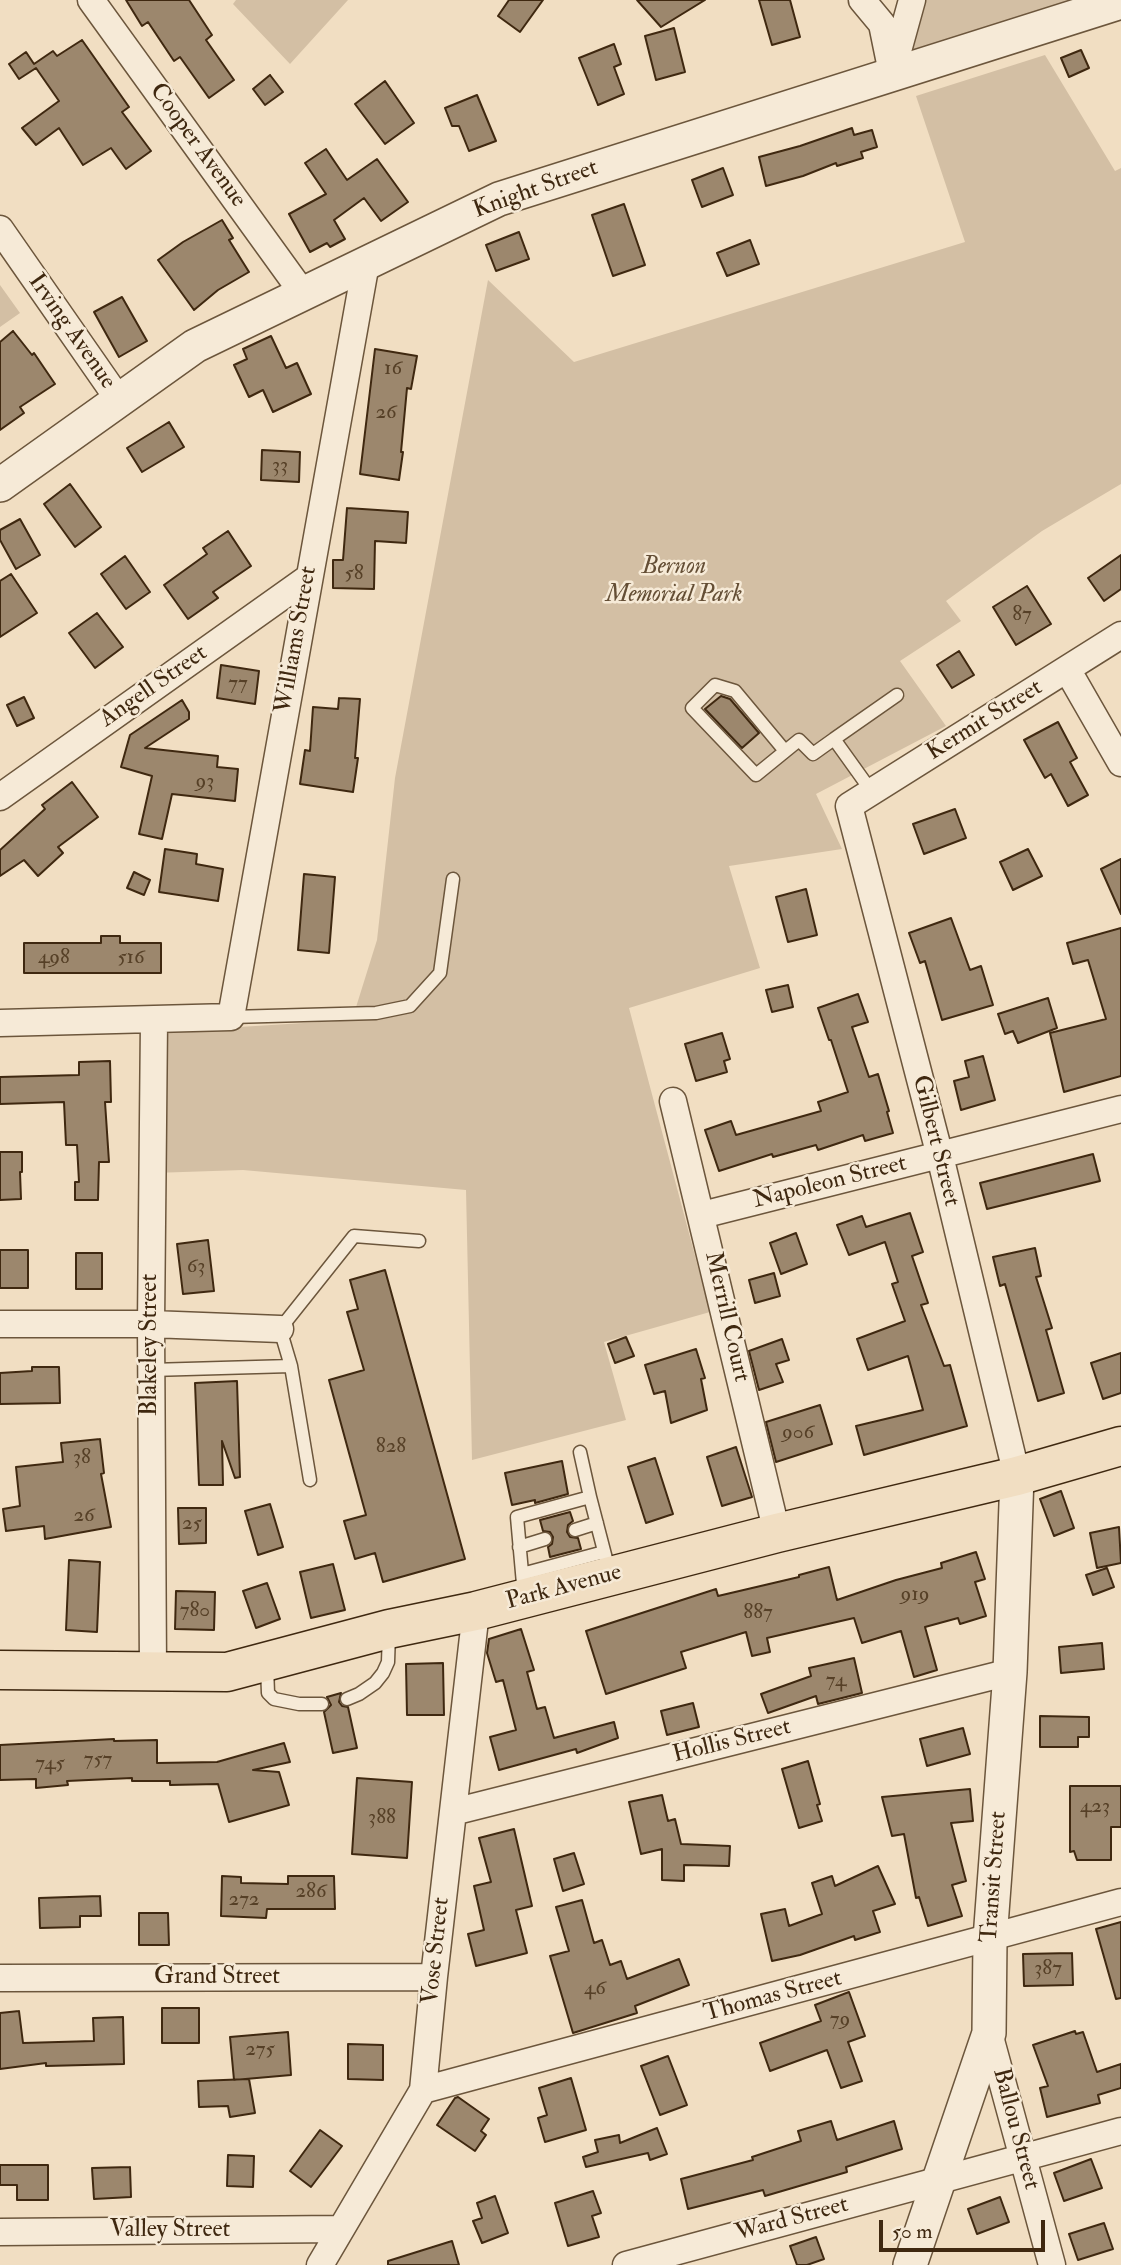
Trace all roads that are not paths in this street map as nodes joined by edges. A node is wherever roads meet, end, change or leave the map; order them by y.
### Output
1 (91, 0) edge
2 (862, 0) edge
3 (912, 0) edge
4 (1121, 2) edge
5 (892, 73) junction
6 (0, 229) edge
7 (366, 263) junction
8 (302, 292) junction
9 (119, 400) junction
10 (0, 485) edge
11 (308, 578) junction
12 (1121, 635) edge
13 (1067, 669) junction
14 (897, 695) dead end
15 (834, 739) junction
16 (785, 751) junction
17 (1121, 763) edge
18 (872, 792) junction
19 (0, 797) edge
20 (849, 806) joint
21 (453, 879) dead end
22 (231, 1017) junction
23 (154, 1021) junction
24 (0, 1023) edge
25 (673, 1101) dead end
26 (1121, 1109) edge
27 (940, 1156) junction
28 (702, 1215) junction
29 (419, 1241) dead end
30 (0, 1324) edge
31 (150, 1324) junction
32 (280, 1329) junction
33 (291, 1366) junction
34 (152, 1370) junction
35 (1121, 1446) edge
36 (580, 1452) dead end
37 (1017, 1476) junction
38 (310, 1480) dead end
39 (590, 1497) junction
40 (597, 1523) junction
41 (575, 1530) dead end
42 (776, 1533) junction
43 (545, 1539) dead end
44 (519, 1547) junction
45 (607, 1564) junction
46 (523, 1586) junction
47 (476, 1611) junction
48 (389, 1629) junction
49 (266, 1662) junction
50 (0, 1670) edge
51 (153, 1670) junction
52 (1010, 1672) junction
53 (346, 1699) dead end
54 (322, 1704) dead end
55 (453, 1812) junction
56 (1121, 1902) edge
57 (990, 1939) junction
58 (434, 1977) junction
59 (0, 1978) edge
60 (989, 2033) junction
61 (423, 2090) junction
62 (1121, 2132) edge
63 (1022, 2159) junction
64 (938, 2181) junction
65 (340, 2229) junction
66 (0, 2232) edge
67 (320, 2265) edge
68 (626, 2265) edge
69 (910, 2265) edge
70 (1052, 2265) edge

1 - 8 street, Cooper Avenue
2 - 5 street
3 - 5 street
4 - 5 street, Knight Street
5 - 7 street, Knight Street
6 - 9 street, Irving Avenue
7 - 8 street, Knight Street
7 - 11 street, Williams Street
8 - 9 street, Knight Street
9 - 10 street, Knight Street
11 - 19 street, Angell Street
11 - 22 street, Williams Street
12 - 13 street, Kermit Street
13 - 17 street
13 - 18 street, Kermit Street
14 - 15 lane
15 - 16 lane
15 - 18 lane
16 - 16 lane
18 - 20 street, Kermit Street
20 - 27 street, Gilbert Street
21 - 22 lane
22 - 23 street
23 - 24 street
23 - 31 street, Blakeley Street
25 - 28 street, Merrill Court
26 - 27 street, Napoleon Street
27 - 28 street, Napoleon Street
27 - 37 street, Gilbert Street
28 - 42 street, Merrill Court
29 - 32 lane
30 - 31 street
31 - 32 street
31 - 34 street, Blakeley Street
32 - 33 lane
33 - 34 lane
33 - 38 lane
34 - 51 street, Blakeley Street
35 - 37 main road, Park Avenue
36 - 39 lane
37 - 42 main road, Park Avenue
37 - 52 street, Transit Street
39 - 40 lane
39 - 44 lane
40 - 41 lane
40 - 45 lane
42 - 45 main road, Park Avenue
43 - 44 lane
44 - 46 lane
45 - 46 main road, Park Avenue
46 - 47 main road, Park Avenue
47 - 48 main road, Park Avenue
47 - 55 street, Vose Street
48 - 49 main road, Park Avenue
48 - 53 lane
49 - 51 main road, Park Avenue
49 - 54 lane
50 - 51 main road, Park Avenue
52 - 55 street, Hollis Street
52 - 57 street, Transit Street
55 - 58 street, Vose Street
56 - 57 street, Thomas Street
57 - 60 street, Transit Street
57 - 61 street, Thomas Street
58 - 59 street, Grand Street
58 - 61 street, Vose Street
60 - 63 street, Ballou Street
60 - 64 street, Transit Street
61 - 65 street, Vose Street
62 - 63 street, Ward Street
63 - 64 street, Ward Street
63 - 70 street, Ballou Street
64 - 68 street, Ward Street
64 - 69 street, Transit Street
65 - 66 street, Valley Street
65 - 67 street, Vose Street

